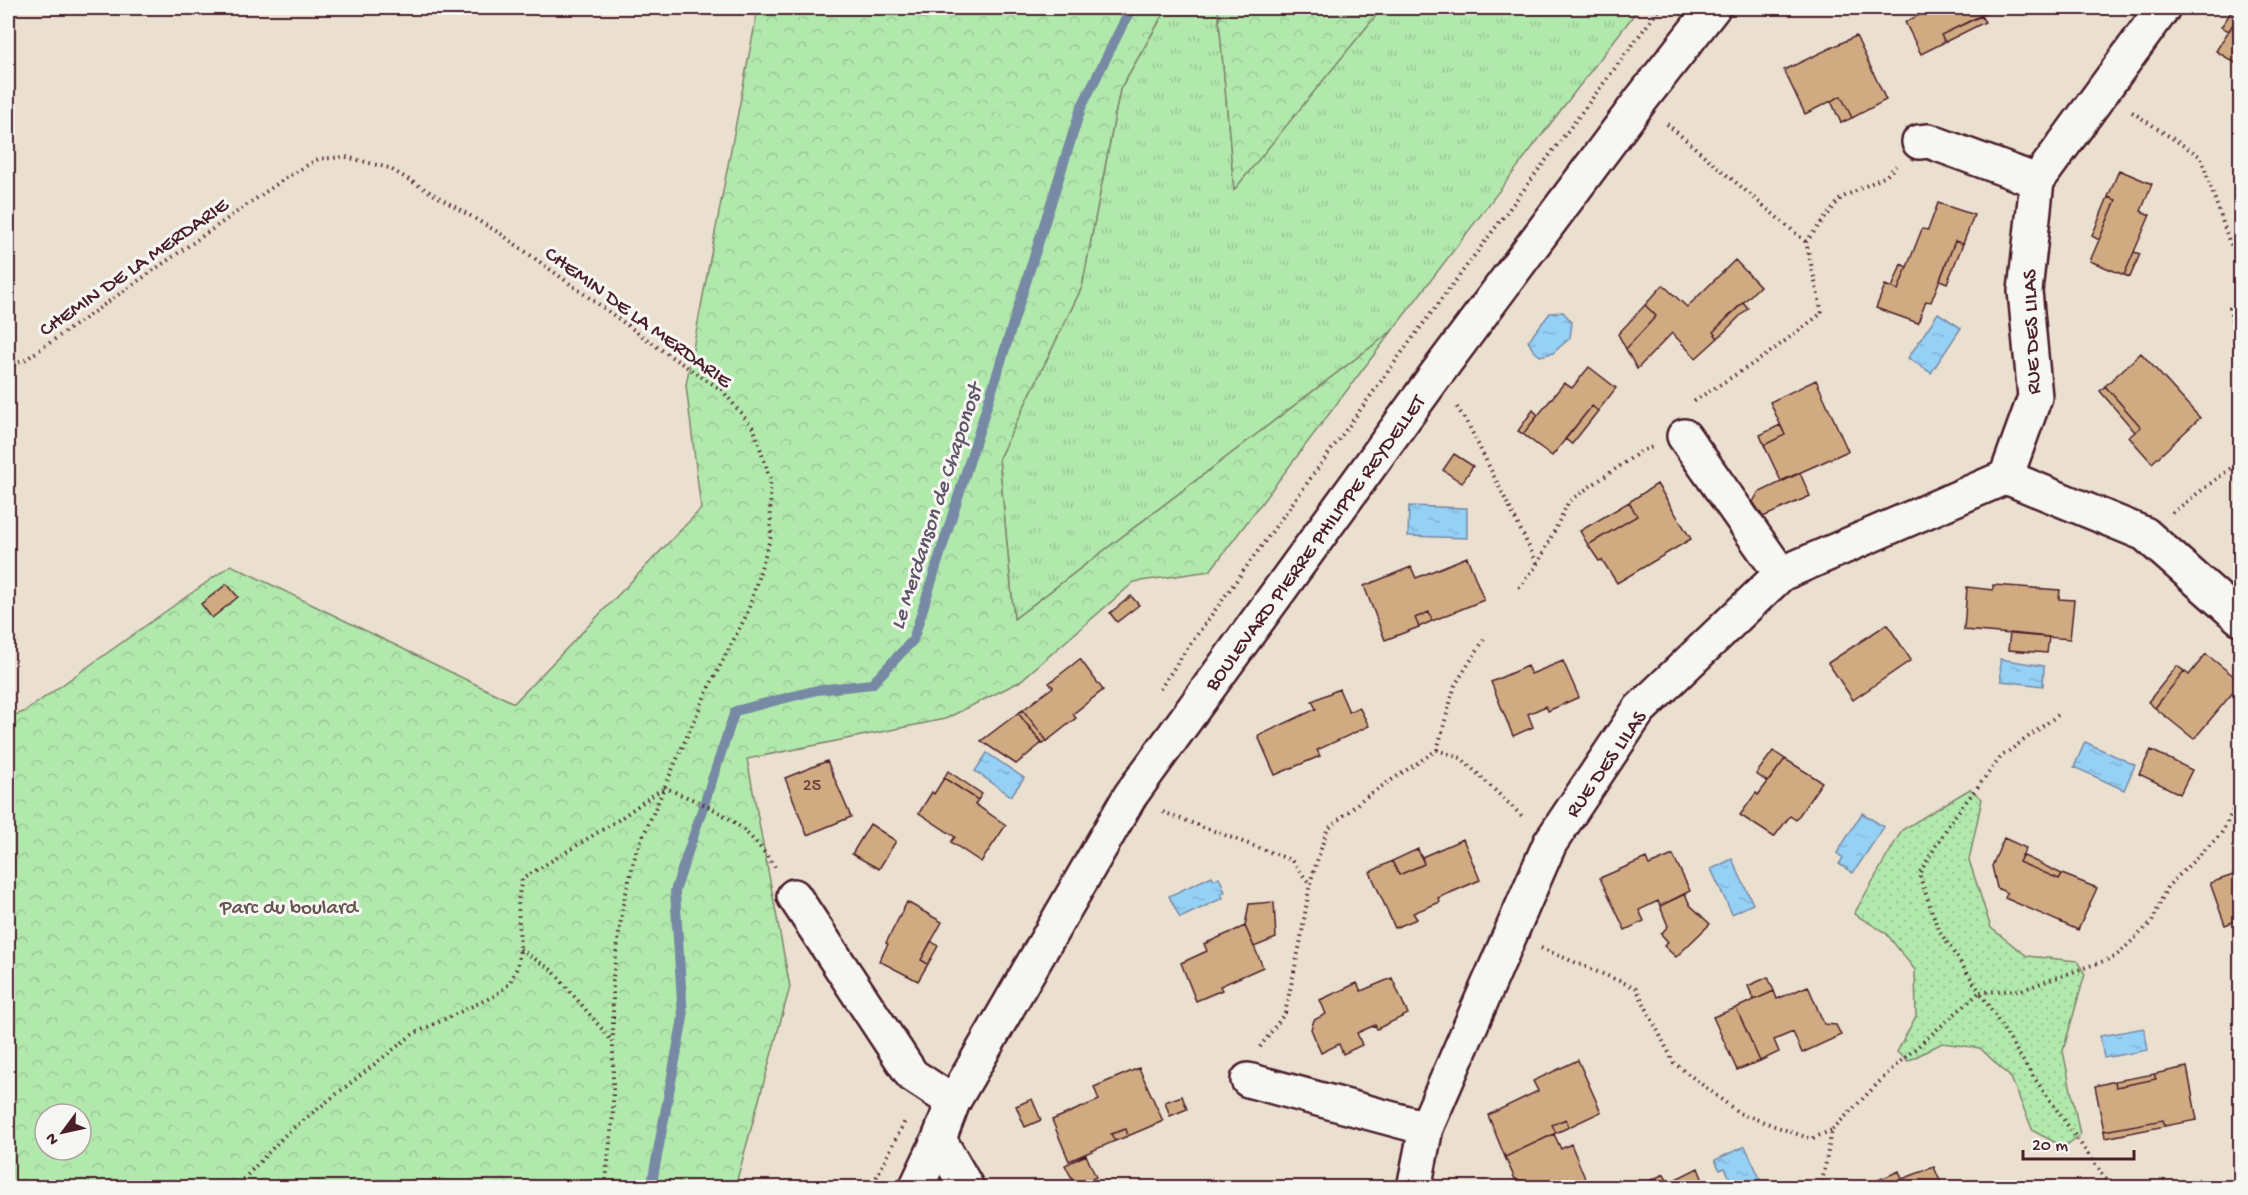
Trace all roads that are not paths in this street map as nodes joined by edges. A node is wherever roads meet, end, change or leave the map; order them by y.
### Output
1 (1713, 8) edge
2 (2163, 8) edge
3 (1919, 142) road end
4 (2037, 181) junction
5 (1684, 436) road end
6 (2006, 477) junction
7 (1781, 574) junction
8 (2241, 618) edge
9 (794, 896) road end
10 (1248, 1080) road end
11 (952, 1102) junction
12 (1426, 1128) junction
13 (939, 1138) junction
14 (916, 1188) edge
15 (967, 1188) edge
16 (1414, 1188) edge

1 - 11 street, BOULEVARD PIERRE PHILIPPE REYDELLET
2 - 4 street
3 - 4 street
4 - 6 street, RUE DES LILAS
5 - 7 street
6 - 7 street, RUE DES LILAS
6 - 8 street
7 - 12 street, RUE DES LILAS
9 - 11 street
10 - 12 street
11 - 13 street, BOULEVARD PIERRE PHILIPPE REYDELLET
12 - 16 street, RUE DES LILAS
13 - 14 street, BOULEVARD PIERRE PHILIPPE REYDELLET
13 - 15 street

